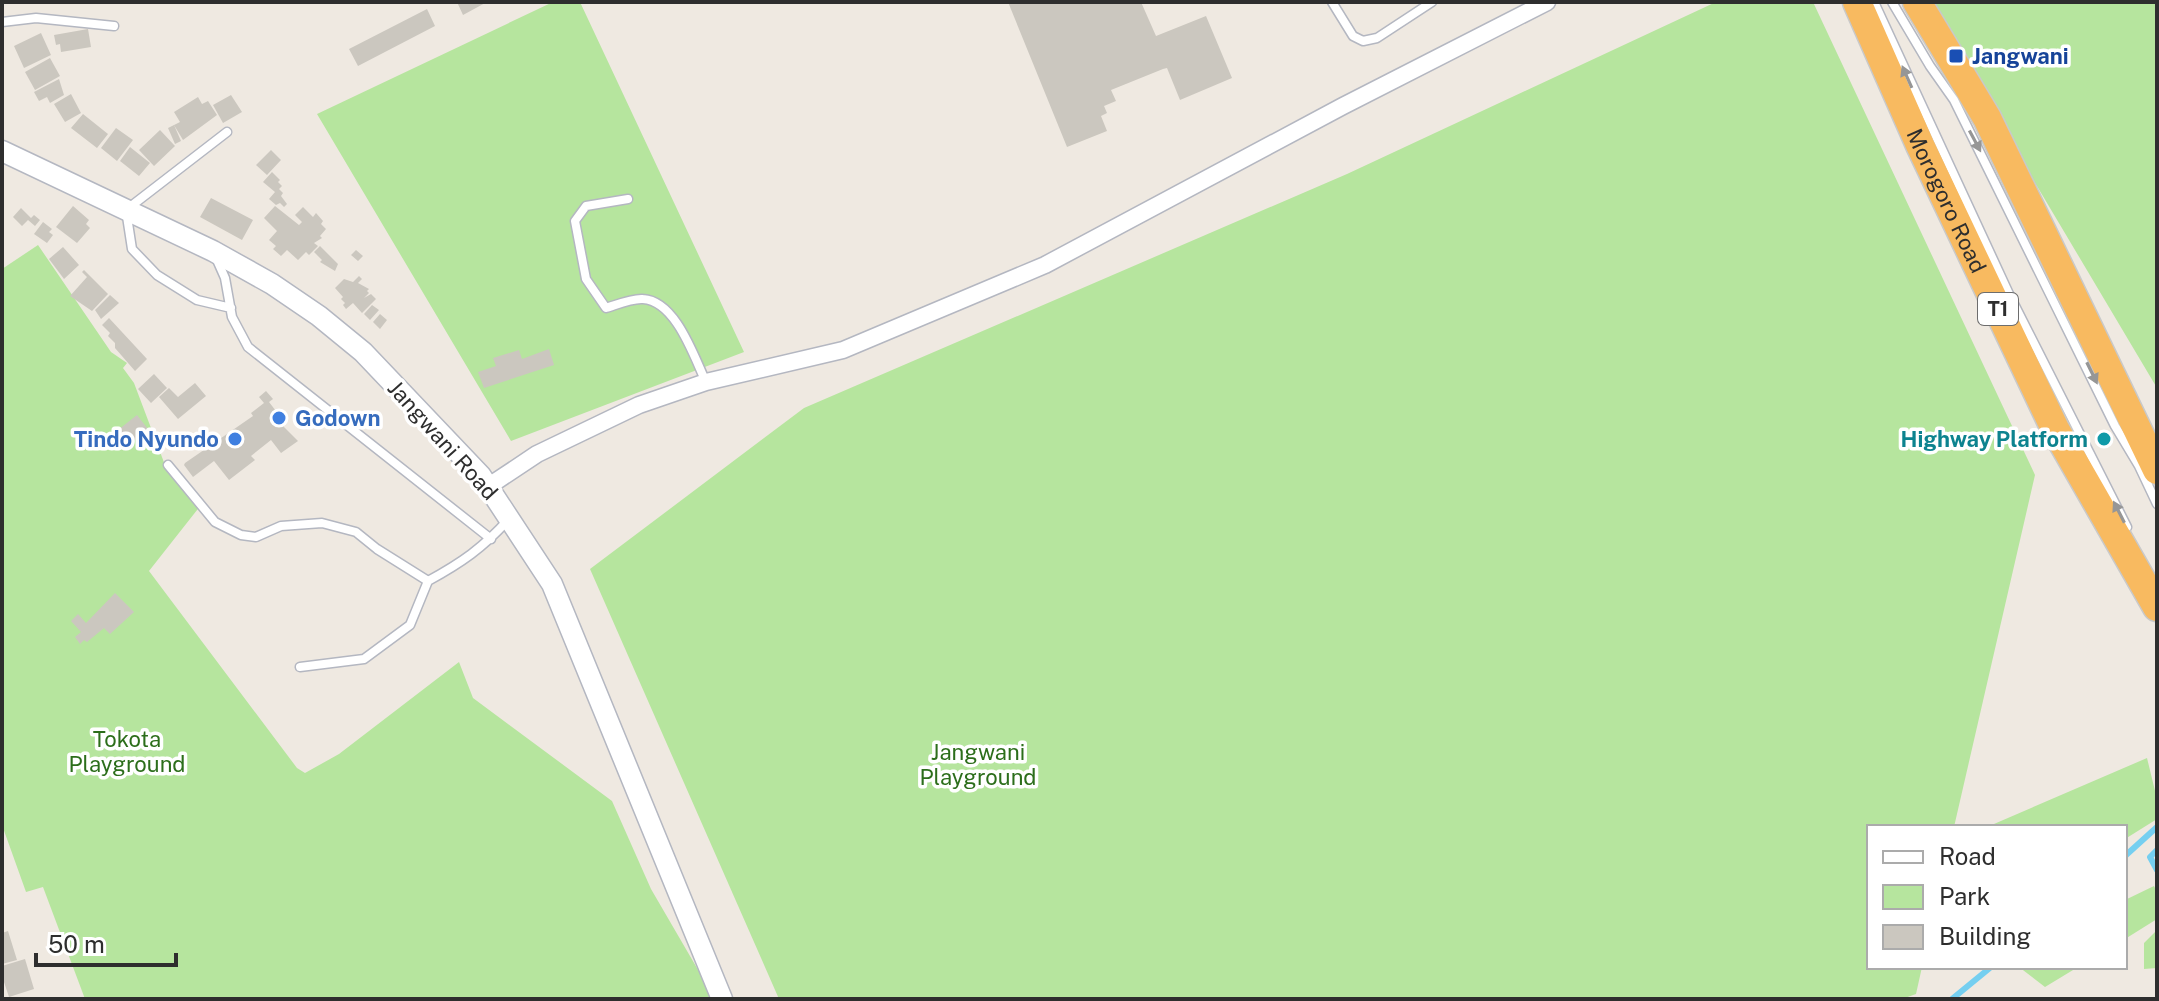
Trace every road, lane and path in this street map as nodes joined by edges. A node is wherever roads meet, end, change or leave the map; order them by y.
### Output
1 (1332, 2) edge
2 (1432, 2) edge
3 (1547, 2) edge
4 (1857, 2) edge
5 (1874, 2) edge
6 (1892, 2) edge
7 (1917, 2) edge
8 (2, 22) edge
9 (114, 26) dead end
10 (227, 132) dead end
11 (2, 151) edge
12 (628, 199) dead end
13 (126, 210) junction
14 (213, 251) junction
15 (231, 308) junction
16 (706, 382) junction
17 (168, 465) dead end
18 (2157, 470) edge
19 (489, 486) junction
20 (2157, 504) edge
21 (509, 518) junction
22 (2131, 534) dead end
23 (491, 539) junction
24 (428, 581) junction
25 (2157, 607) edge
26 (300, 667) dead end
27 (722, 999) edge

1 - 2 lane
3 - 16 street
4 - 25 highway, Morogoro Road / T1
22 -> 5 lane, Morogoro Road
6 -> 20 lane
7 - 18 highway
8 - 9 lane
10 - 13 lane
11 - 13 street, Jangwani Road
12 - 16 lane
13 - 14 street, Jangwani Road
13 - 15 lane
14 - 15 lane
14 - 19 street, Jangwani Road
15 - 23 lane
16 - 19 street
17 - 24 lane
19 - 21 street, Jangwani Road
21 - 23 lane
21 - 27 street, Jangwani Road
23 - 24 lane
24 - 26 lane

